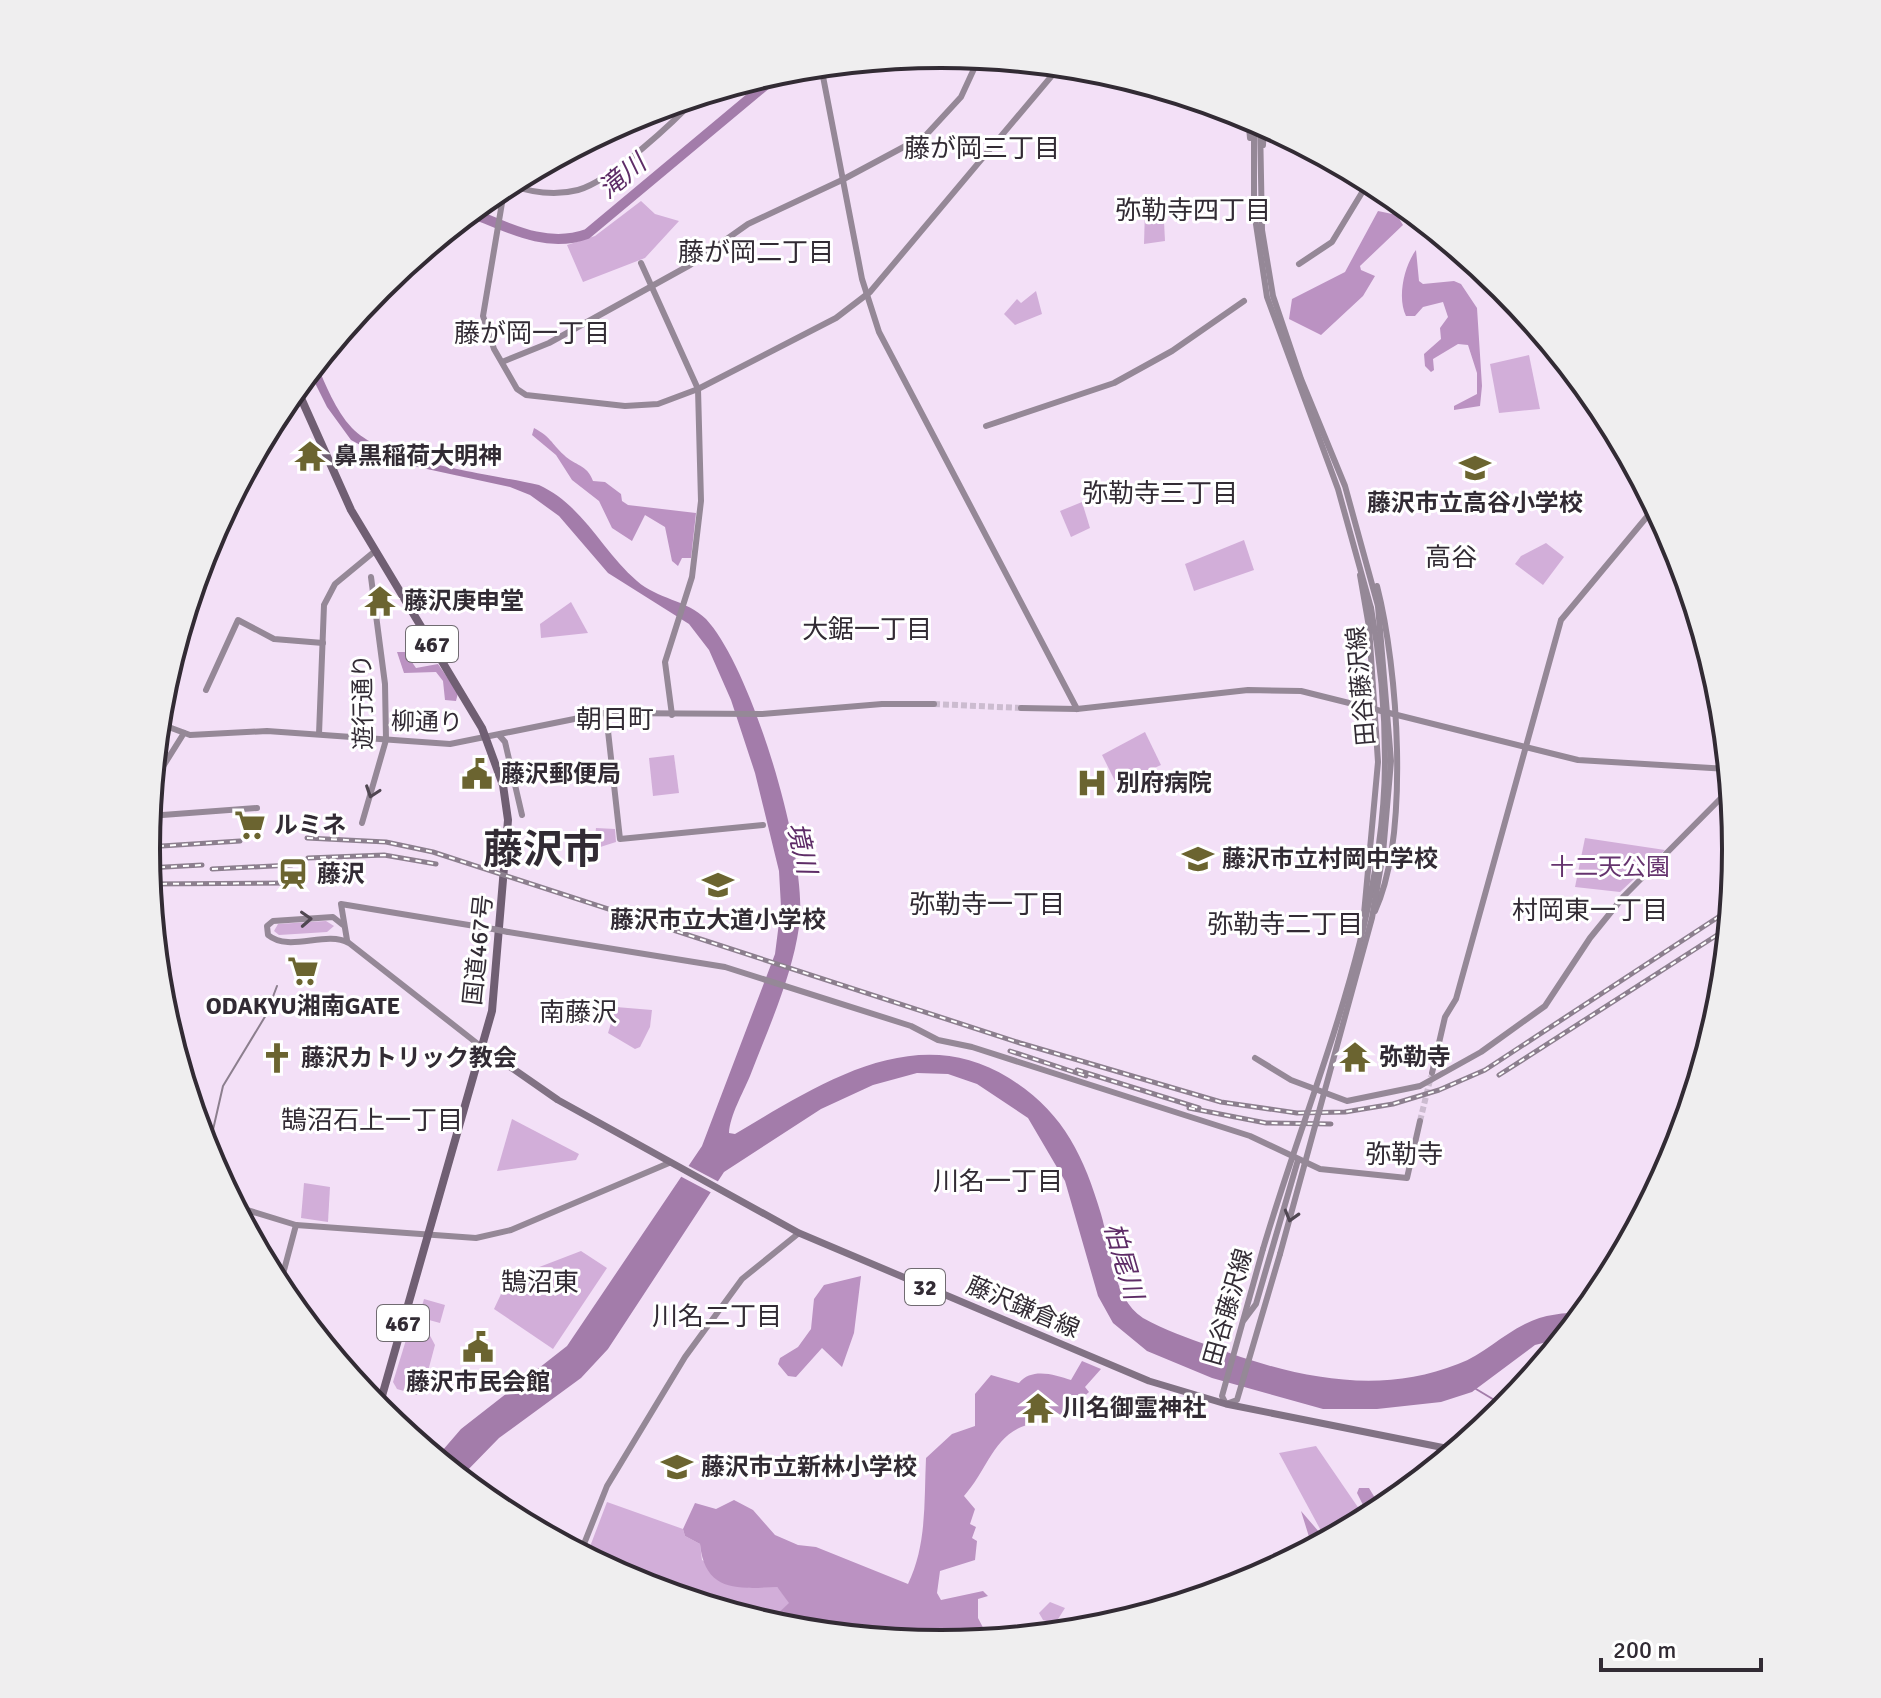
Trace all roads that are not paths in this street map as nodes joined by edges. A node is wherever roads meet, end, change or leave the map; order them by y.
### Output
1 (973, 69) edge
2 (1051, 76) edge
3 (823, 77) edge
4 (684, 111) edge
5 (1250, 132) edge
6 (1254, 134) edge
7 (1261, 137) edge
8 (1253, 158) junction
9 (842, 180) junction
10 (525, 189) edge
11 (1362, 192) edge
12 (501, 204) edge
13 (641, 263) dead end
14 (1299, 264) dead end
15 (651, 286) junction
16 (866, 296) junction
17 (1244, 301) dead end
18 (502, 362) junction
19 (698, 389) junction
20 (302, 400) edge
21 (986, 426) dead end
22 (1647, 517) edge
23 (1358, 539) junction
24 (375, 551) junction
25 (371, 577) dead end
26 (1375, 607) junction
27 (323, 643) junction
28 (206, 690) dead end
29 (934, 704) tunnel mouth
30 (1021, 708) tunnel mouth
31 (1077, 709) junction
32 (1377, 710) junction
33 (606, 713) junction
34 (1395, 714) junction
35 (672, 715) junction
36 (170, 727) edge
37 (184, 733) junction
38 (318, 734) junction
39 (499, 735) junction
40 (483, 739) junction
41 (386, 740) junction
42 (1525, 747) junction
43 (164, 764) edge
44 (1717, 768) edge
45 (1720, 799) edge
46 (257, 808) dead end
47 (161, 815) edge
48 (522, 815) dead end
49 (362, 823) dead end
50 (763, 825) dead end
51 (1372, 918) junction
52 (1364, 922) junction
53 (343, 925) junction
54 (335, 938) junction
55 (349, 943) junction
56 (483, 1048) junction
57 (1255, 1058) dead end
58 (1432, 1073) tunnel mouth
59 (1420, 1121) tunnel mouth
60 (1298, 1160) junction
61 (669, 1163) junction
62 (249, 1211) edge
63 (296, 1225) junction
64 (799, 1233) junction
65 (428, 1236) junction
66 (284, 1271) edge
67 (1256, 1304) junction
68 (1260, 1321) junction
69 (1241, 1326) junction
70 (1256, 1335) junction
71 (382, 1395) edge
72 (1226, 1404) junction
73 (1442, 1447) edge
74 (584, 1543) edge

1 - 9 street
2 - 16 street
3 - 9 street
4 - 10 street
5 - 8 street
6 - 8 street, 田谷藤沢線
7 - 23 street, 田谷藤沢線
8 - 23 street, 田谷藤沢線
9 - 15 street
9 - 16 street
11 - 14 street
12 - 18 street
13 - 15 street
15 - 18 street
15 - 19 street
16 - 19 street
16 - 31 street
17 - 21 street
18 - 19 street
19 - 35 street
20 - 24 highway, 国道467号 / 467
22 - 42 street
23 - 26 street, 田谷藤沢線
23 - 32 street
23 - 34 street
24 - 27 street
24 - 40 highway, 国道467号 / 467
25 - 41 street, 遊行通り
26 - 51 street, 田谷藤沢線, bridge
26 - 52 street, 田谷藤沢線, bridge
27 - 28 street
27 - 38 street
29 - 35 street, 柳通り
30 - 31 street
31 - 32 street
32 - 34 street
32 - 52 street, bridge
33 - 35 street, 柳通り
33 - 39 street, 柳通り
33 - 50 street
34 - 42 street
34 - 51 street, bridge
36 - 37 street
37 - 38 street, 柳通り
37 - 43 street
38 - 41 street, 柳通り
39 - 40 street, 柳通り
39 - 48 street
40 - 41 street, 柳通り
40 - 56 highway, 国道467号 / 467
41 -> 49 street, 遊行通り
42 - 44 street
42 - 58 street
45 - 57 street
46 - 47 street
51 -> 68 street, 田谷藤沢線, bridge
52 - 69 street, 田谷藤沢線, bridge
53 - 54 street
54 -> 53 street
53 - 55 street
53 - 60 street, bridge
54 - 55 street
55 - 56 street
56 - 61 main road, 藤沢鎌倉線 / 32
56 - 65 highway, 国道467号 / 467
59 - 60 street
60 - 67 street
61 - 64 main road, 藤沢鎌倉線 / 32
61 - 65 street
62 - 63 street
63 - 65 street
63 - 66 street
64 - 72 main road, 藤沢鎌倉線 / 32
64 - 74 street
65 - 71 highway, 国道467号 / 467
67 - 68 street
67 - 69 street
68 - 70 street, 田谷藤沢線
69 - 70 street
69 - 72 street, 田谷藤沢線
70 - 72 street, 田谷藤沢線
72 - 73 main road, 藤沢鎌倉線 / 32

